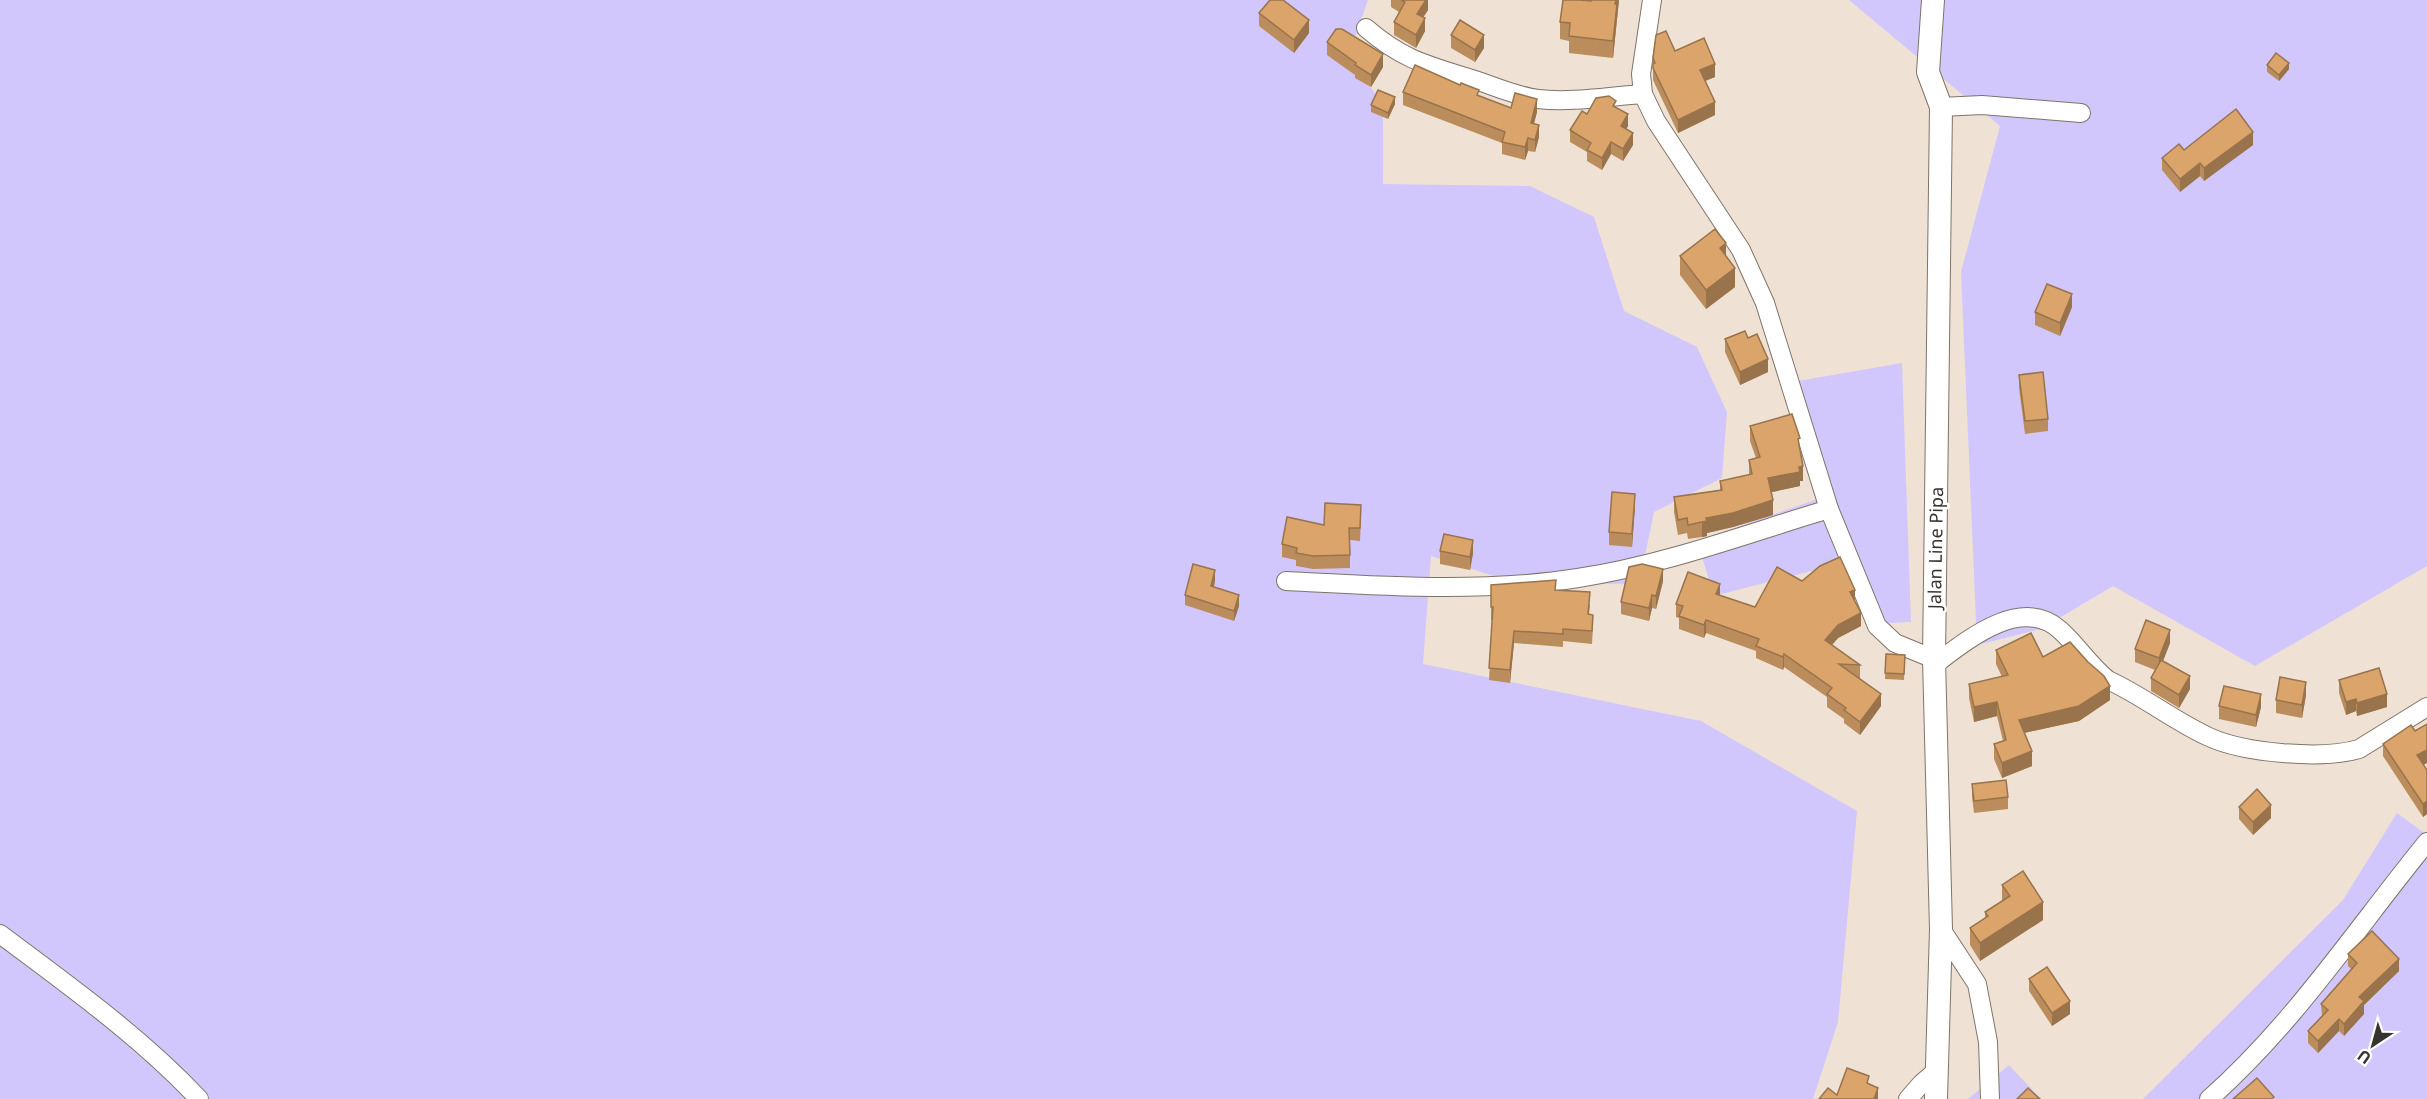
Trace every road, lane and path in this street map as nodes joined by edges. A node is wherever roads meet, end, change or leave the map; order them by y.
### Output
1 (1652, 0) edge
2 (1933, 0) edge
3 (1366, 27) dead end
4 (1643, 94) junction
5 (1941, 107) junction
6 (2081, 113) dead end
7 (1829, 509) junction
8 (1286, 581) dead end
9 (1934, 662) junction
10 (2427, 707) edge
11 (2427, 842) edge
12 (1941, 929) junction
13 (0, 934) edge
14 (1936, 1071) junction
15 (199, 1099) edge
16 (1908, 1099) edge
17 (1936, 1099) edge
18 (1990, 1099) edge
19 (2209, 1099) edge

1 - 4 street
2 - 5 main road, Jalan Line Pipa
3 - 4 street
4 - 7 street
5 - 6 street
5 - 9 main road, Jalan Line Pipa
7 - 8 street
7 - 9 street
9 - 10 street
9 - 12 main road, Jalan Line Pipa
11 - 19 street
12 - 14 main road, Jalan Line Pipa
12 - 18 street
13 - 15 street
14 - 16 street
14 - 17 main road, Jalan Line Pipa

